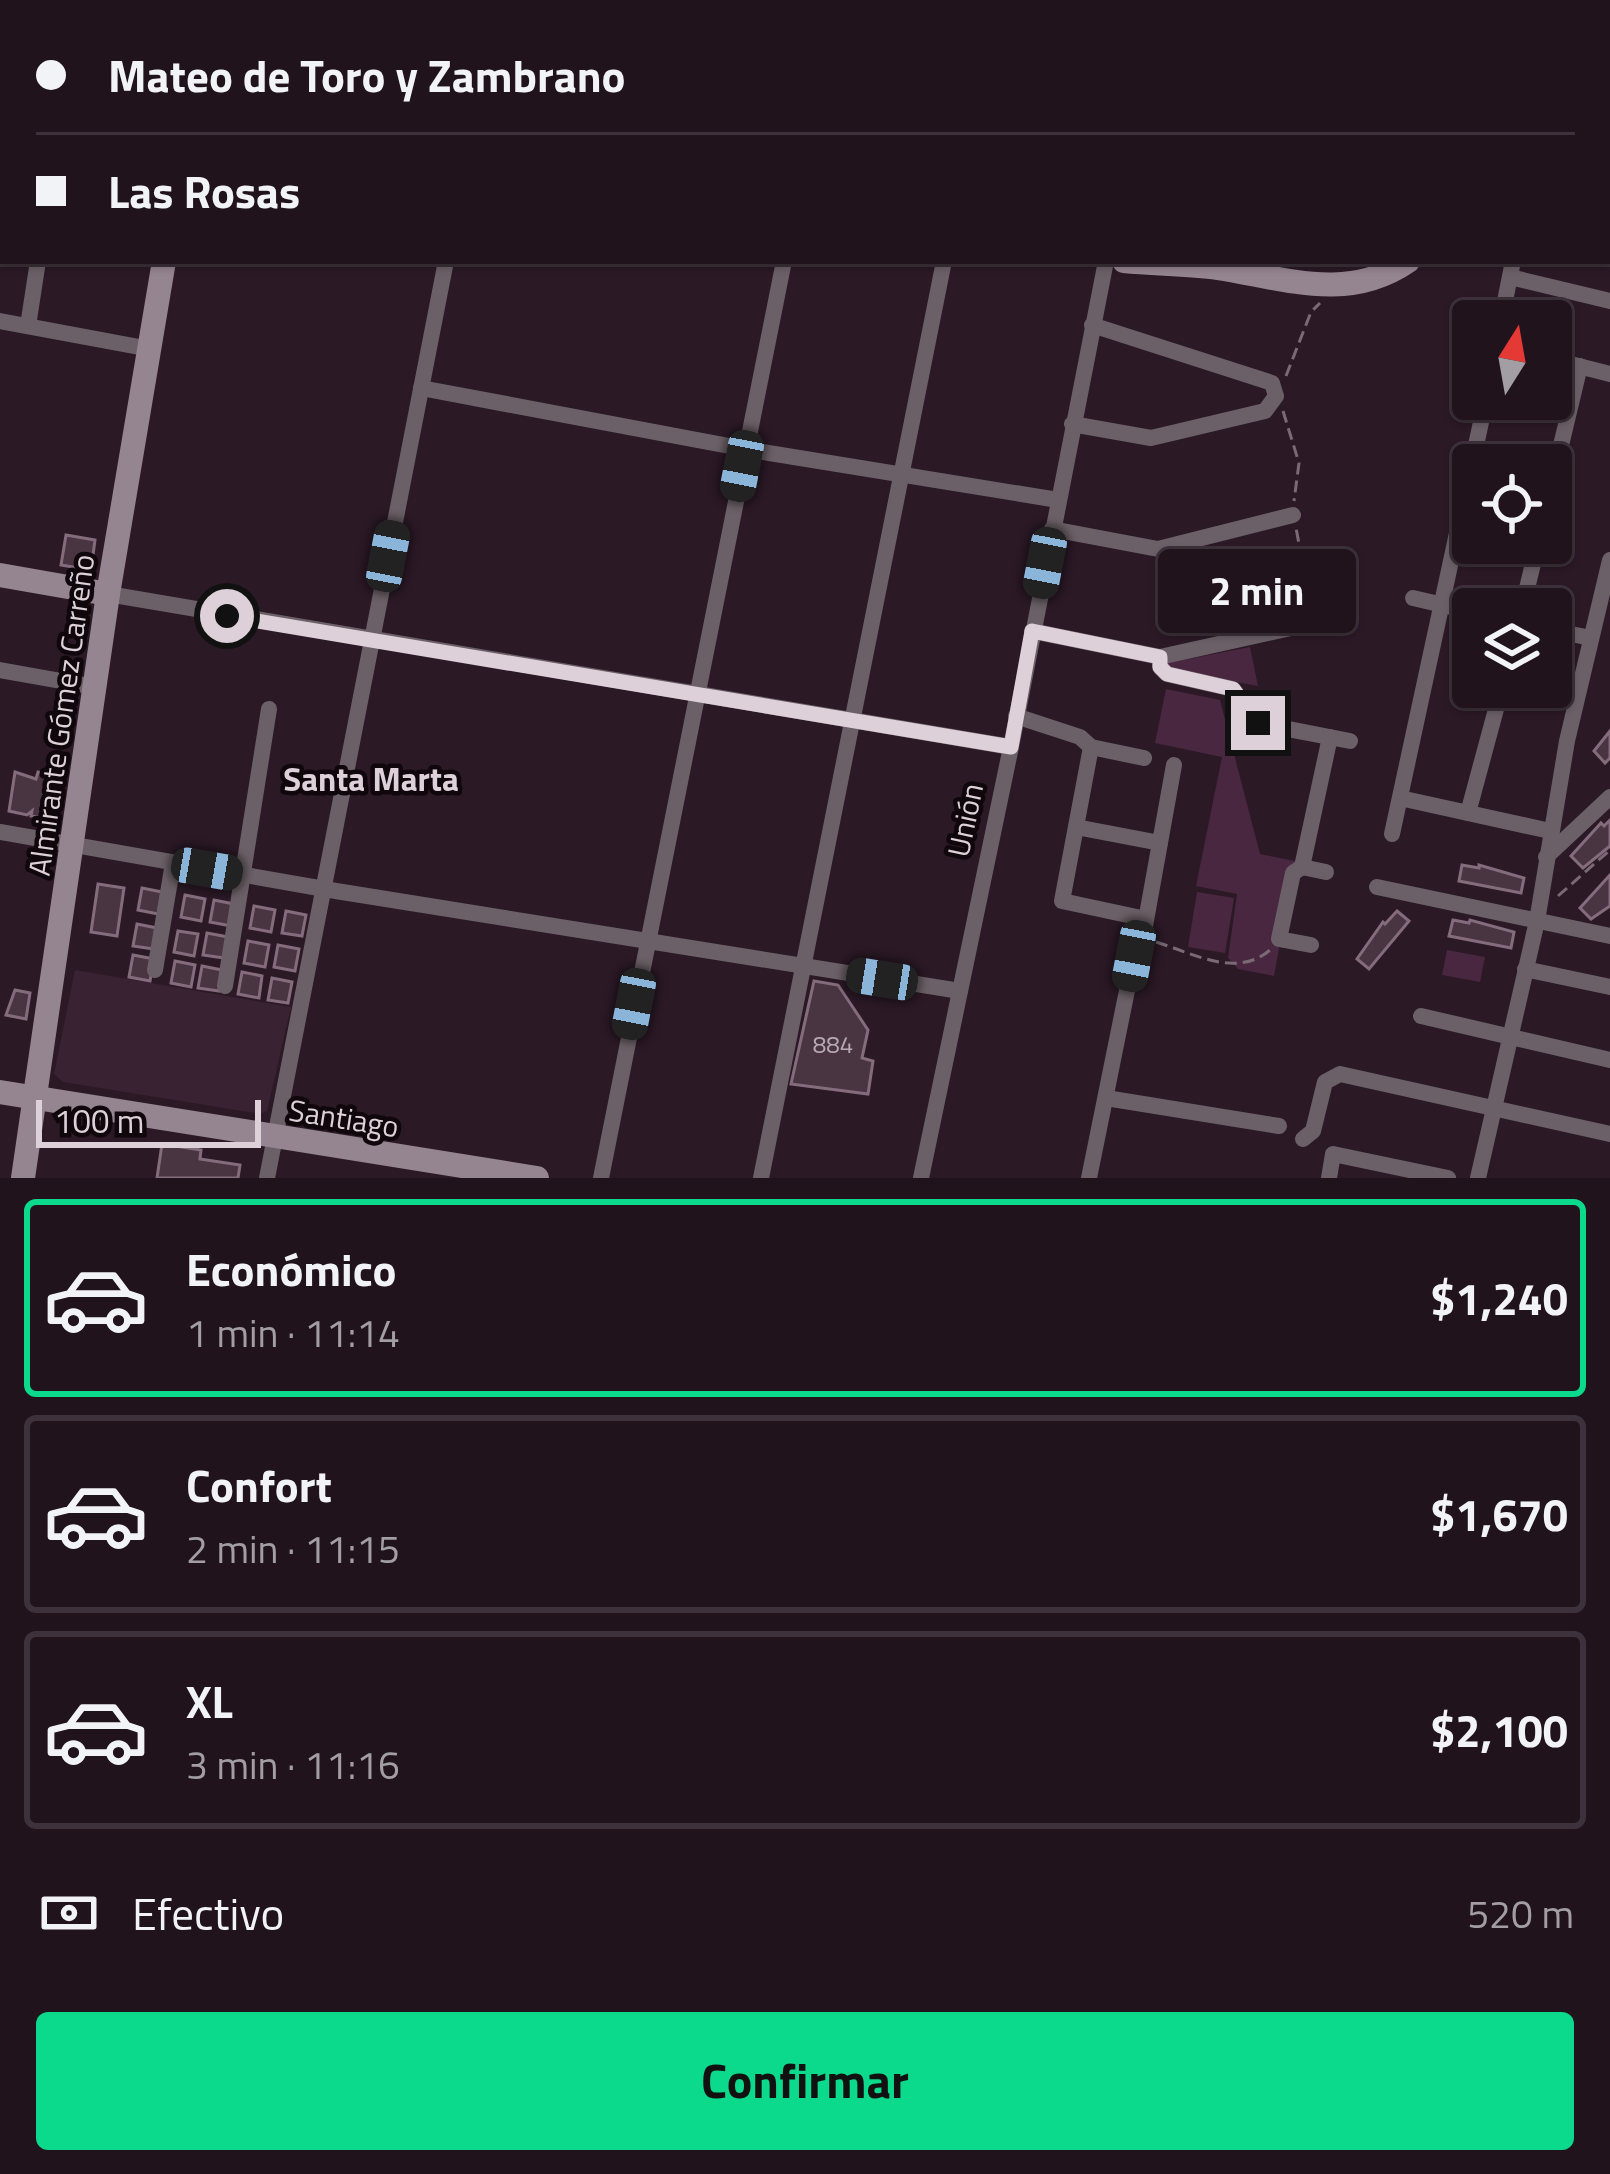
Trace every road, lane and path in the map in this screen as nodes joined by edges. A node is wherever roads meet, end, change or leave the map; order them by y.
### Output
1 (38, 264) edge
2 (164, 264) edge
3 (445, 264) edge
4 (783, 264) edge
5 (943, 264) edge
6 (1105, 264) edge
7 (1164, 264) edge
8 (1403, 264) edge
9 (1511, 269) edge
10 (1327, 286) junction
11 (1506, 300) edge
12 (1610, 301) edge
13 (0, 321) edge
14 (1092, 325) junction
15 (28, 326) junction
16 (150, 349) junction
17 (1572, 364) edge
18 (1580, 366) junction
19 (1610, 374) edge
20 (422, 388) junction
21 (1271, 404) junction
22 (1482, 420) edge
23 (1072, 424) junction
24 (1561, 444) edge
25 (745, 449) junction
26 (902, 474) junction
27 (1058, 500) junction
28 (1293, 515) junction
29 (1052, 529) junction
30 (1610, 560) edge
31 (0, 575) edge
32 (108, 594) junction
33 (1413, 598) dead end
34 (1444, 606) junction
35 (1452, 608) edge
36 (1322, 621) dead end
37 (1292, 628) junction
38 (1032, 631) junction
39 (1572, 634) edge
40 (1591, 638) junction
41 (372, 640) junction
42 (1160, 657) junction
43 (0, 670) edge
44 (95, 687) junction
45 (698, 694) junction
46 (1496, 708) edge
47 (269, 709) dead end
48 (1016, 716) junction
49 (855, 721) junction
50 (1330, 737) junction
51 (1350, 741) dead end
52 (1011, 747) junction
53 (1091, 747) junction
54 (1144, 758) dead end
55 (1174, 765) dead end
56 (1610, 797) edge
57 (1400, 798) junction
58 (1468, 813) junction
59 (1076, 827) junction
60 (1550, 831) junction
61 (0, 832) edge
62 (1392, 834) dead end
63 (1160, 843) junction
64 (72, 845) junction
65 (1610, 850) edge
66 (1546, 857) junction
67 (172, 862) junction
68 (1302, 867) junction
69 (1326, 872) dead end
70 (242, 875) junction
71 (1377, 886) dead end
72 (323, 889) junction
73 (1544, 923) junction
74 (1144, 928) junction
75 (1610, 936) edge
76 (646, 941) junction
77 (1311, 945) dead end
78 (1267, 955) dead end
79 (804, 966) junction
80 (1525, 969) junction
81 (155, 970) dead end
82 (225, 986) dead end
83 (1610, 987) edge
84 (960, 991) junction
85 (1421, 1016) dead end
86 (1510, 1035) junction
87 (1610, 1060) edge
88 (0, 1092) edge
89 (1106, 1098) junction
90 (35, 1099) junction
91 (1493, 1108) junction
92 (1280, 1126) dead end
93 (1610, 1134) edge
94 (274, 1137) junction
95 (1304, 1139) dead end
96 (23, 1178) edge
97 (267, 1178) edge
98 (537, 1178) edge
99 (602, 1178) edge
100 (761, 1178) edge
101 (921, 1178) edge
102 (1089, 1178) edge
103 (1329, 1178) edge
104 (1448, 1178) edge
105 (1478, 1178) edge

1 - 15 street
2 - 16 street, Almirante Gómez Carreño
3 - 20 street
4 - 25 street
5 - 26 street
6 - 14 street, Unión
7 - 10 street
8 - 10 street
9 - 11 street
9 - 12 street
10 - 21 path
13 - 15 street
14 - 21 street
14 - 23 street, Unión
15 - 16 street
16 - 32 street, Almirante Gómez Carreño
17 - 18 street
18 - 19 street
18 - 24 street
20 - 25 street
20 - 41 street
21 - 23 street
21 - 28 path
22 - 34 street
23 - 27 street, Unión
25 - 26 street
25 - 45 street
26 - 27 street
26 - 49 street
27 - 29 street, Unión
28 - 29 street
28 - 37 path
29 - 38 street, Unión
30 - 40 street
31 - 32 street
32 - 41 street
32 - 44 street, Almirante Gómez Carreño
33 - 34 street
34 - 35 street
34 - 57 street
36 - 37 street
37 - 42 street
38 - 42 street
38 - 48 street, Unión
39 - 40 street
40 - 60 street
41 - 45 street
41 - 72 street
42 - 50 street
43 - 44 street
44 - 64 street, Almirante Gómez Carreño
45 - 49 street
45 - 76 street
46 - 58 street
47 - 70 street
48 - 52 street, Unión
48 - 53 street
49 - 52 street
49 - 79 street
50 - 51 street
50 - 68 street
52 - 84 street, Unión
53 - 54 street
53 - 59 street
55 - 63 street
56 - 66 street
57 - 58 street
57 - 62 street
58 - 60 street
59 - 63 street
59 - 74 street
60 - 66 street
61 - 64 street
63 - 74 street
64 - 67 street
64 - 90 street, Almirante Gómez Carreño
65 - 73 path
66 - 73 street
67 - 70 street
67 - 81 street
68 - 69 street
68 - 77 street
70 - 72 street
70 - 82 street
71 - 73 street
72 - 76 street
72 - 94 street
73 - 75 street
73 - 80 street
74 - 78 path
74 - 89 street
76 - 79 street
76 - 99 street
79 - 84 street
79 - 100 street
80 - 83 street
80 - 86 street
84 - 101 street, Unión
85 - 86 street
86 - 87 street
86 - 91 street
88 - 90 street, Santiago
89 - 92 street
89 - 102 street
90 - 94 street, Santiago
90 - 96 street, Almirante Gómez Carreño
91 - 93 street
91 - 95 street
91 - 105 street
94 - 97 street
94 - 98 street, Santiago
103 - 104 street

